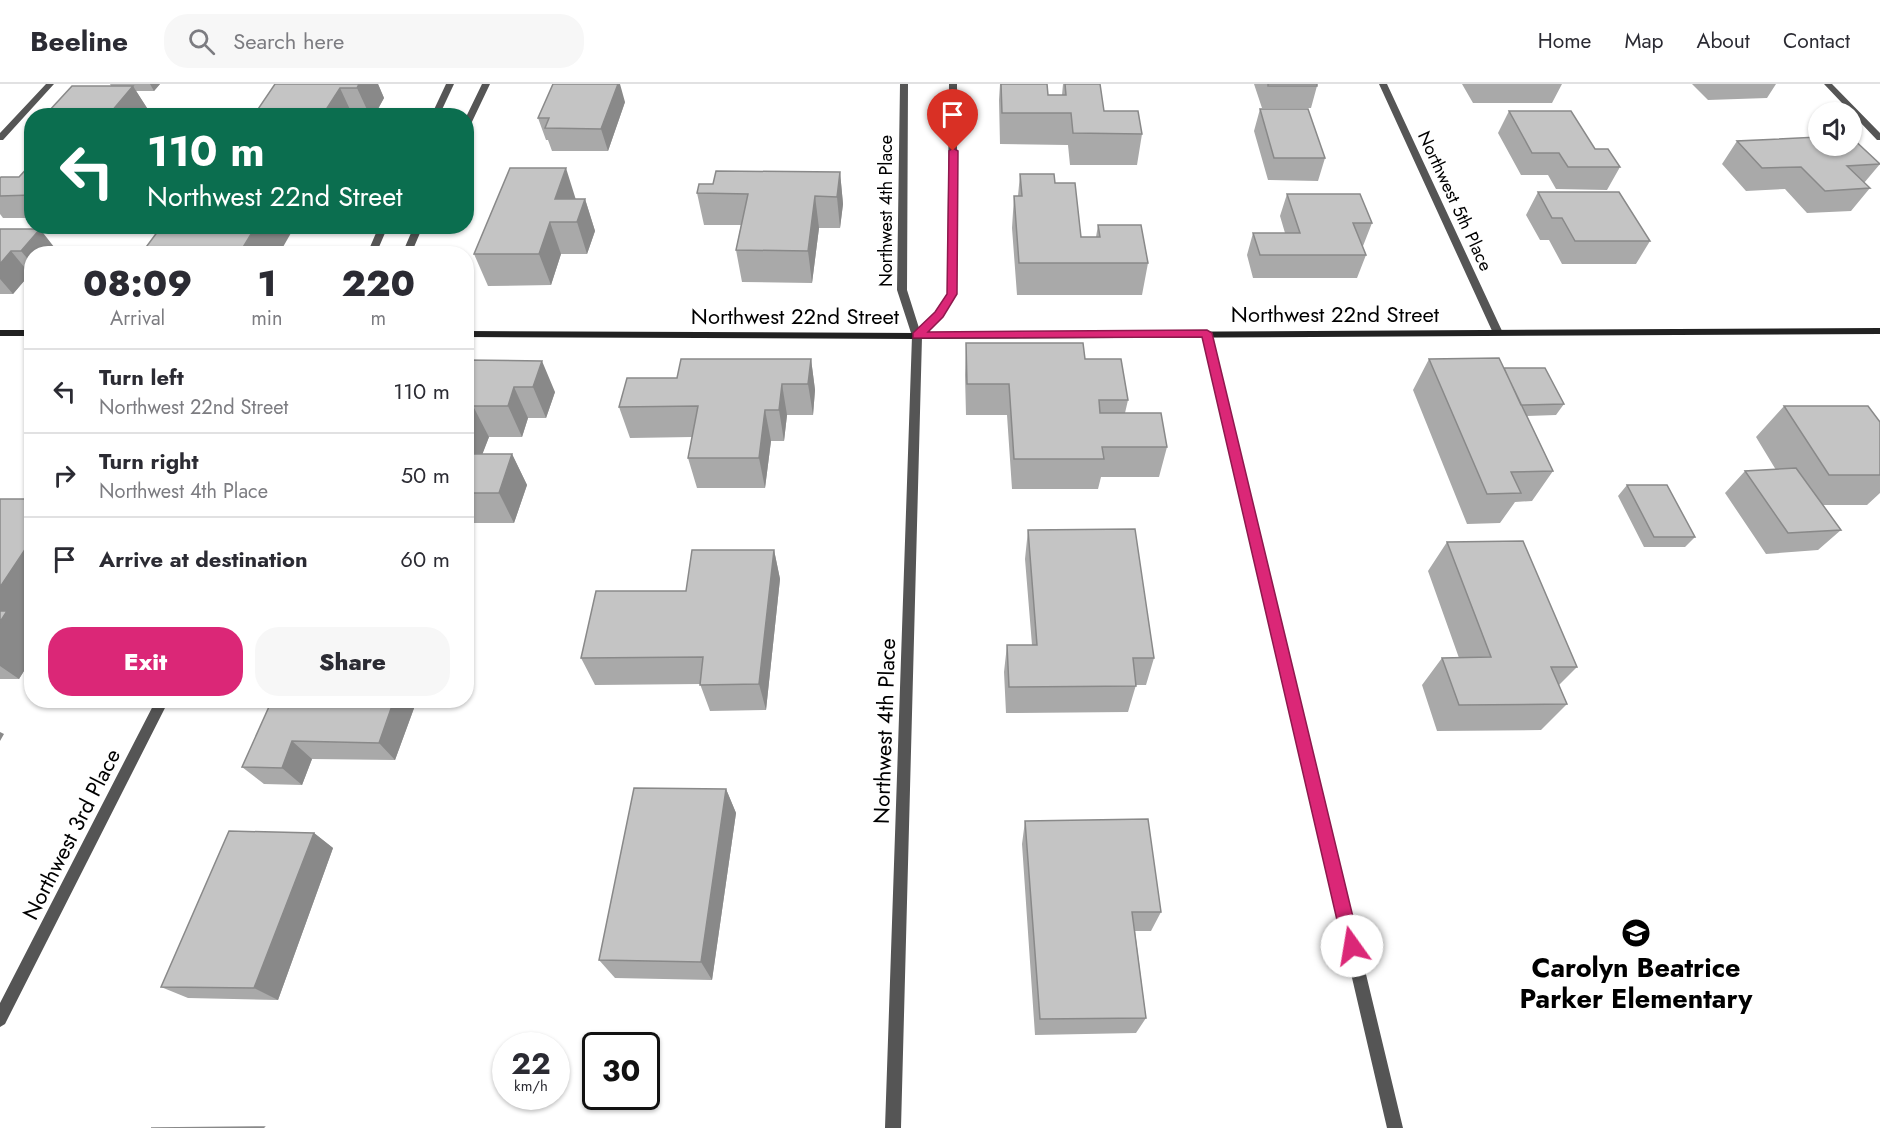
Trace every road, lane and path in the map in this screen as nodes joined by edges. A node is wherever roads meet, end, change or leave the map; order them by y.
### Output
1 (50, 84) edge
2 (450, 84) edge
3 (486, 84) edge
4 (904, 84) edge
5 (952, 84) edge
6 (1383, 84) edge
7 (1828, 84) edge
8 (28, 108) edge
9 (439, 108) edge
10 (474, 109) edge
11 (24, 112) edge
12 (0, 138) edge
13 (1880, 138) edge
14 (1880, 331) edge
15 (0, 333) edge
16 (24, 333) edge
17 (1207, 333) junction
18 (1498, 333) junction
19 (474, 334) edge
20 (917, 336) junction
21 (159, 708) edge
22 (0, 1018) edge
23 (893, 1128) edge
24 (1395, 1128) edge

1 - 8 street
2 - 9 street
3 - 10 street
4 - 20 street, Northwest 4th Place
5 - 20 street
6 - 18 street, Northwest 5th Place
7 - 13 street
11 - 12 street
14 - 18 street, Northwest 22nd Street
15 - 16 street
17 - 18 street, Northwest 22nd Street
17 - 20 street, Northwest 22nd Street
17 - 24 street
19 - 20 street, Northwest 22nd Street
20 - 23 street, Northwest 4th Place
21 - 22 street, Northwest 3rd Place

